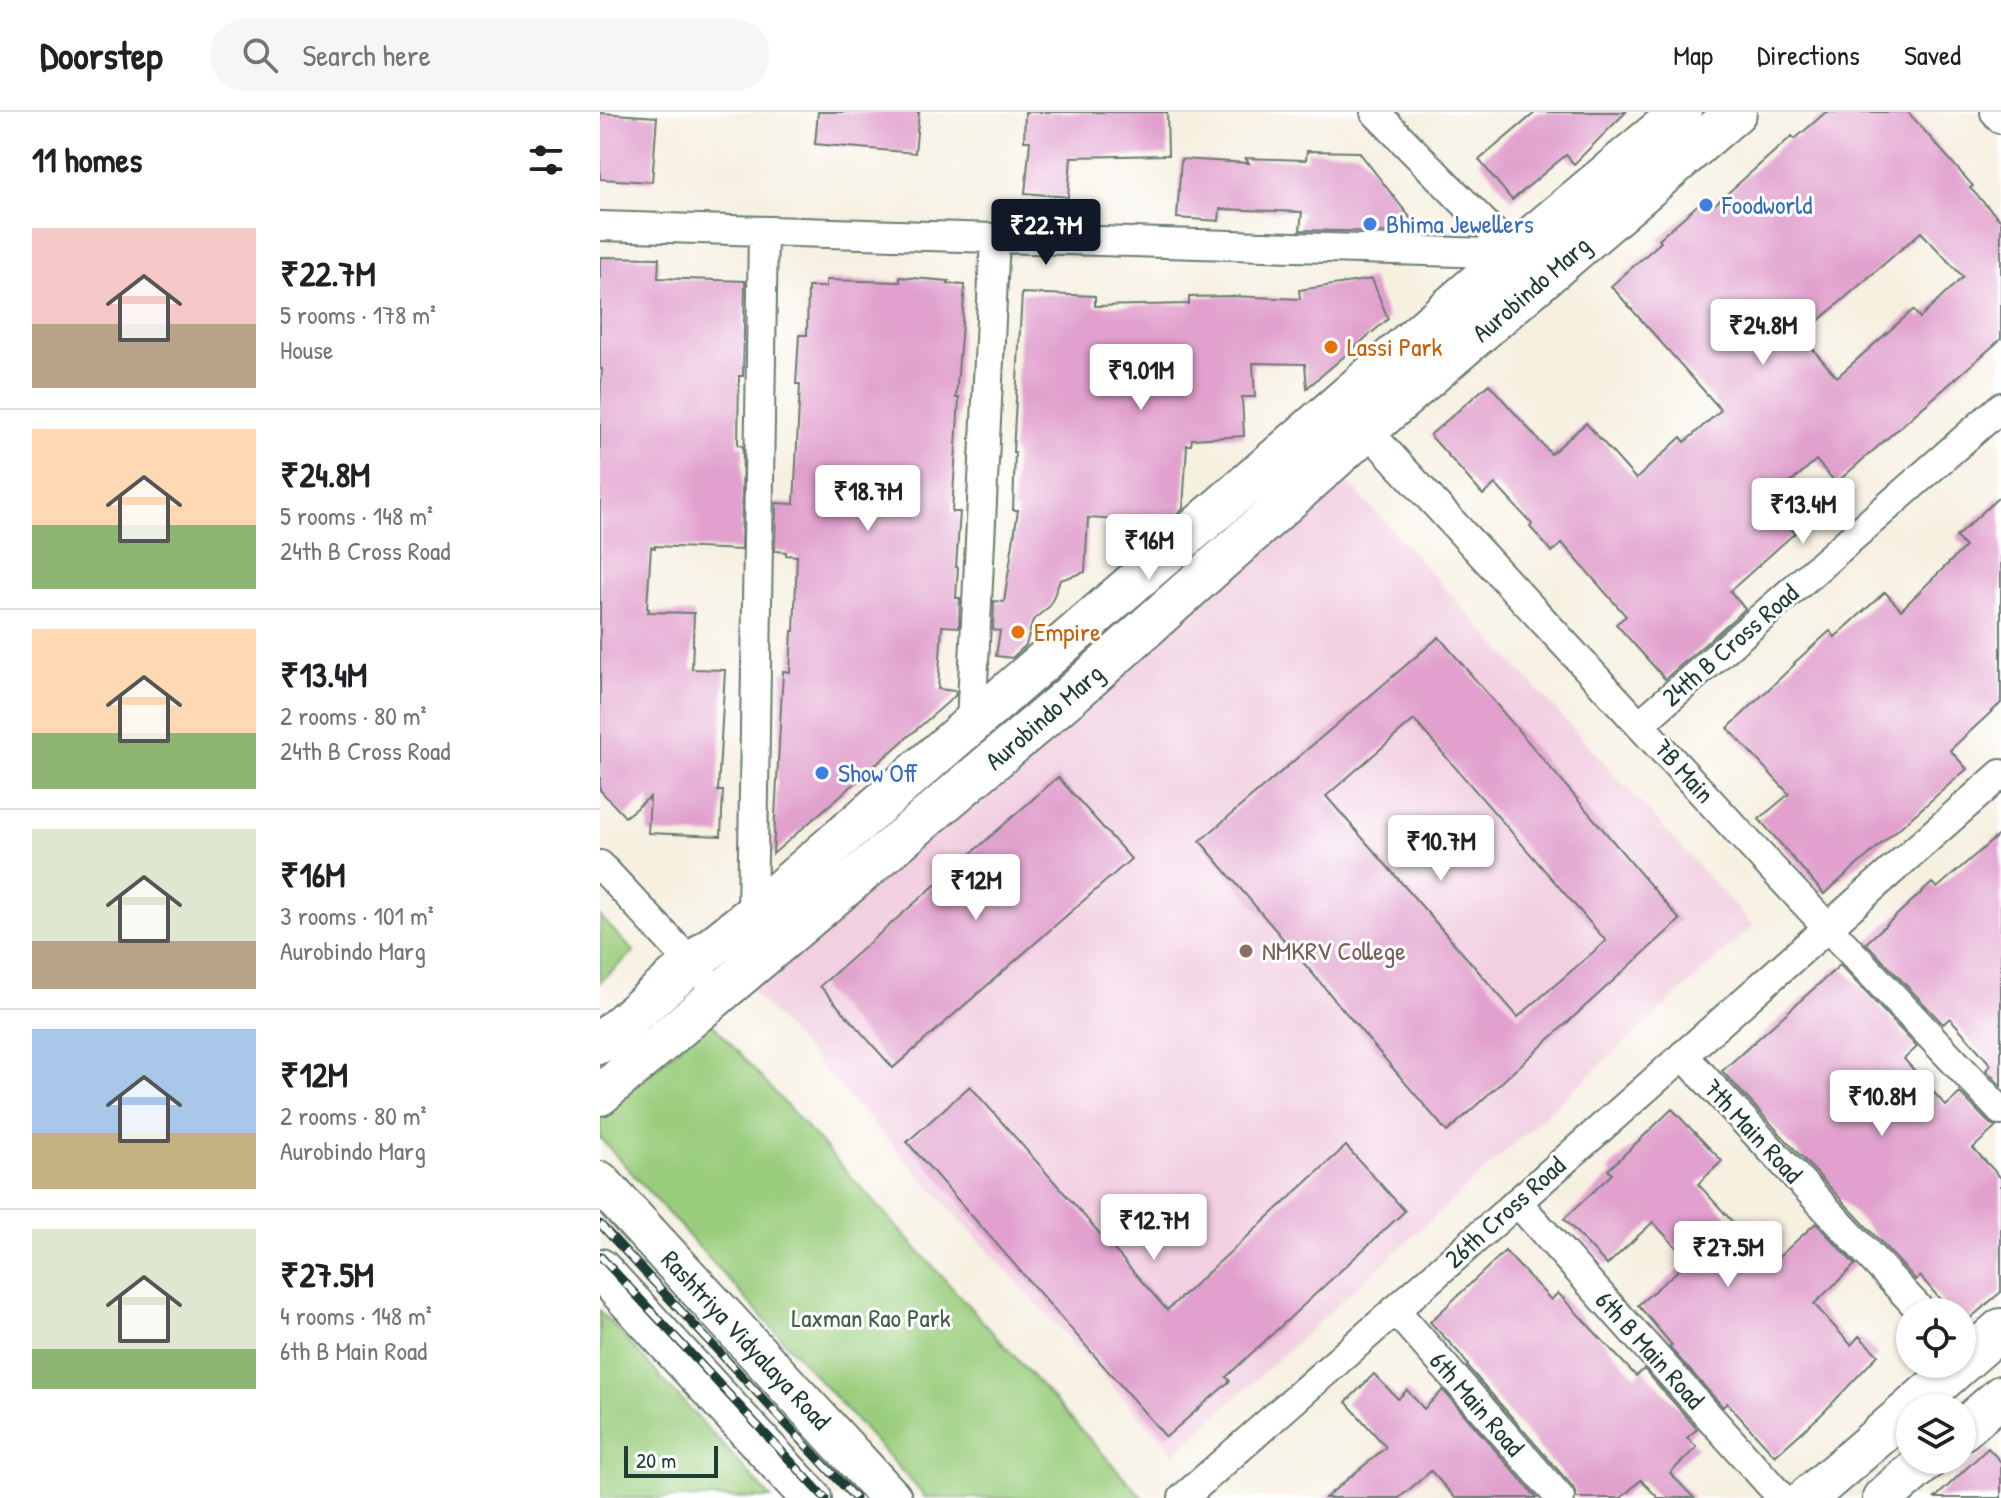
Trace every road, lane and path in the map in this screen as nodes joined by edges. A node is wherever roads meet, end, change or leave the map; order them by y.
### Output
1 (1375, 112) edge
2 (1681, 112) edge
3 (1736, 112) edge
4 (1995, 112) edge
5 (2001, 119) edge
6 (600, 226) edge
7 (763, 231) junction
8 (995, 239) junction
9 (1492, 262) junction
10 (1516, 302) junction
11 (2001, 407) edge
12 (1367, 430) junction
13 (971, 723) junction
14 (1640, 724) junction
15 (2001, 774) edge
16 (600, 865) edge
17 (752, 915) junction
18 (1828, 927) junction
19 (691, 964) junction
20 (719, 994) junction
21 (600, 1043) edge
22 (1683, 1055) junction
23 (600, 1095) edge
24 (2001, 1111) edge
25 (600, 1182) edge
26 (1517, 1202) junction
27 (600, 1269) edge
28 (1909, 1298) edge
29 (1395, 1310) junction
30 (2001, 1329) edge
31 (1976, 1349) edge
32 (1942, 1378) edge
33 (1925, 1394) edge
34 (2000, 1400) edge
35 (1976, 1419) edge
36 (1896, 1420) edge
37 (1911, 1474) edge
38 (811, 1498) edge
39 (891, 1498) edge
40 (1183, 1498) edge
41 (1560, 1498) edge
42 (1782, 1498) edge
43 (1807, 1498) edge
44 (1884, 1498) edge

1 - 9 street
2 - 9 street, Aurobindo Marg
3 - 10 street, Aurobindo Marg
4 - 5 street
6 - 7 street
7 - 8 street
7 - 17 street
8 - 9 street
8 - 13 street
9 - 10 street
9 - 13 street, Aurobindo Marg
10 - 12 street, Aurobindo Marg
11 - 14 street, 24th B Cross Road
12 - 14 street, 7B Main
12 - 20 street, Aurobindo Marg
13 - 17 street, Aurobindo Marg
14 - 18 street, 7B Main
15 - 18 street, 26th Cross Road
16 - 19 street
17 - 19 street, Aurobindo Marg
18 - 22 street, 26th Cross Road
18 - 24 street, 7B Main
19 - 20 street
19 - 21 street, Aurobindo Marg
20 - 23 street, Aurobindo Marg
22 - 26 street, 26th Cross Road
22 - 28 street, 7th Main Road
25 - 39 street, Rashtriya Vidyalaya Road
26 - 29 street, 26th Cross Road
26 - 42 street, 6th B Main Road
27 - 38 street
29 - 40 street, 26th Cross Road
29 - 41 street, 6th Main Road
30 - 31 street
32 - 33 street
34 - 35 street
36 - 43 street
37 - 44 street

